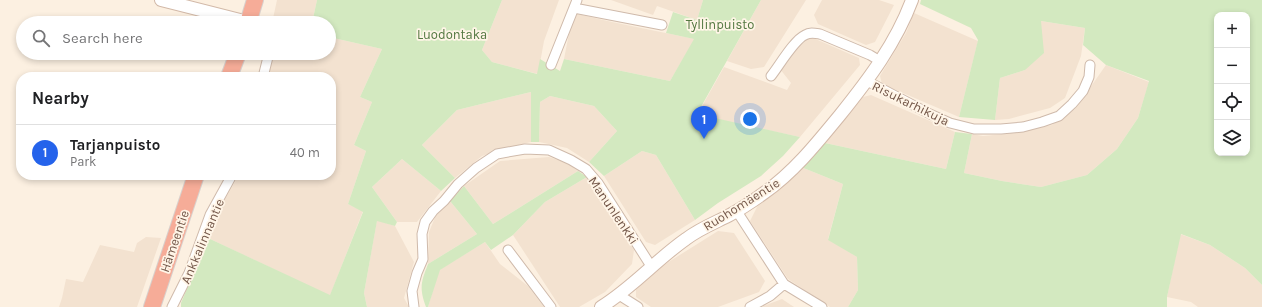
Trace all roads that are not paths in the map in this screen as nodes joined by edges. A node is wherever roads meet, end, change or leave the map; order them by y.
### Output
1 (161, 0) edge
2 (255, 0) edge
3 (912, 0) edge
4 (575, 4) edge
5 (222, 16) edge
6 (251, 16) edge
7 (662, 25) dead end
8 (236, 60) edge
9 (267, 60) edge
10 (880, 61) junction
11 (551, 65) dead end
12 (1090, 65) dead end
13 (232, 72) edge
14 (264, 72) edge
15 (771, 76) dead end
16 (867, 81) junction
17 (194, 180) edge
18 (229, 180) edge
19 (736, 210) junction
20 (508, 250) dead end
21 (651, 266) junction
22 (784, 284) junction
23 (619, 295) junction
24 (152, 307) edge
25 (172, 307) edge
26 (414, 307) edge
27 (551, 307) edge
28 (601, 307) edge
29 (638, 307) edge
30 (750, 307) edge
31 (822, 307) edge

1 - 5 street
2 - 6 highway
3 - 10 street, Ruohomäentie
4 - 7 street
4 - 11 street
8 - 13 highway
9 - 14 street
10 - 15 street
10 - 16 street, Ruohomäentie
12 - 16 street, Risukarhikuja
16 - 19 street, Ruohomäentie
17 - 24 highway, Hämeentie
18 - 25 street, Ankkalinnantie
19 - 21 street, Ruohomäentie
19 - 22 street
20 - 27 street
21 - 23 street, Ruohomäentie
21 - 26 street, Manunlenkki
22 - 30 street
22 - 31 street
23 - 28 street, Ruohomäentie
23 - 29 street

